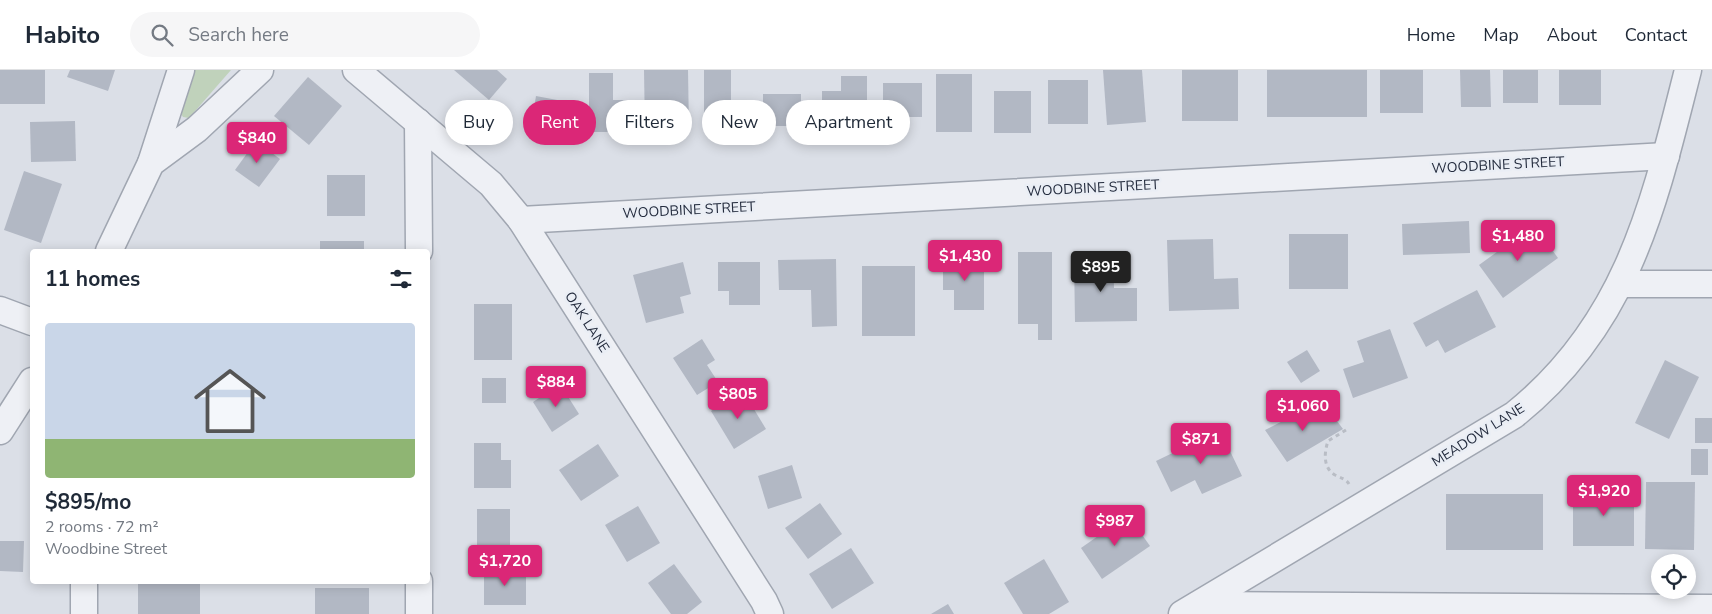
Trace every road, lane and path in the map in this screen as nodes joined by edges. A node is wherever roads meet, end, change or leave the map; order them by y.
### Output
1 (182, 70) edge
2 (260, 70) edge
3 (356, 70) edge
4 (1688, 70) edge
5 (418, 122) junction
6 (1666, 156) junction
7 (151, 163) junction
8 (521, 220) junction
9 (110, 249) edge
10 (419, 249) edge
11 (1620, 284) junction
12 (1712, 284) edge
13 (0, 310) edge
14 (30, 321) edge
15 (30, 384) edge
16 (1346, 430) dead end
17 (0, 431) edge
18 (1348, 481) dead end
19 (84, 584) edge
20 (419, 584) edge
21 (1712, 608) edge
22 (1190, 610) edge
23 (84, 614) edge
24 (419, 614) edge
25 (770, 614) edge

1 - 7 street
2 - 7 street
3 - 5 street, OAK LANE
4 - 6 street, MEADOW LANE
5 - 8 street, OAK LANE
5 - 10 street
6 - 8 street, WOODBINE STREET
6 - 11 street, MEADOW LANE
7 - 9 street
8 - 25 street, OAK LANE
11 - 12 street
11 - 22 street, MEADOW LANE
13 - 14 street
15 - 17 street
16 - 18 path
19 - 23 street
20 - 24 street
21 - 22 street

